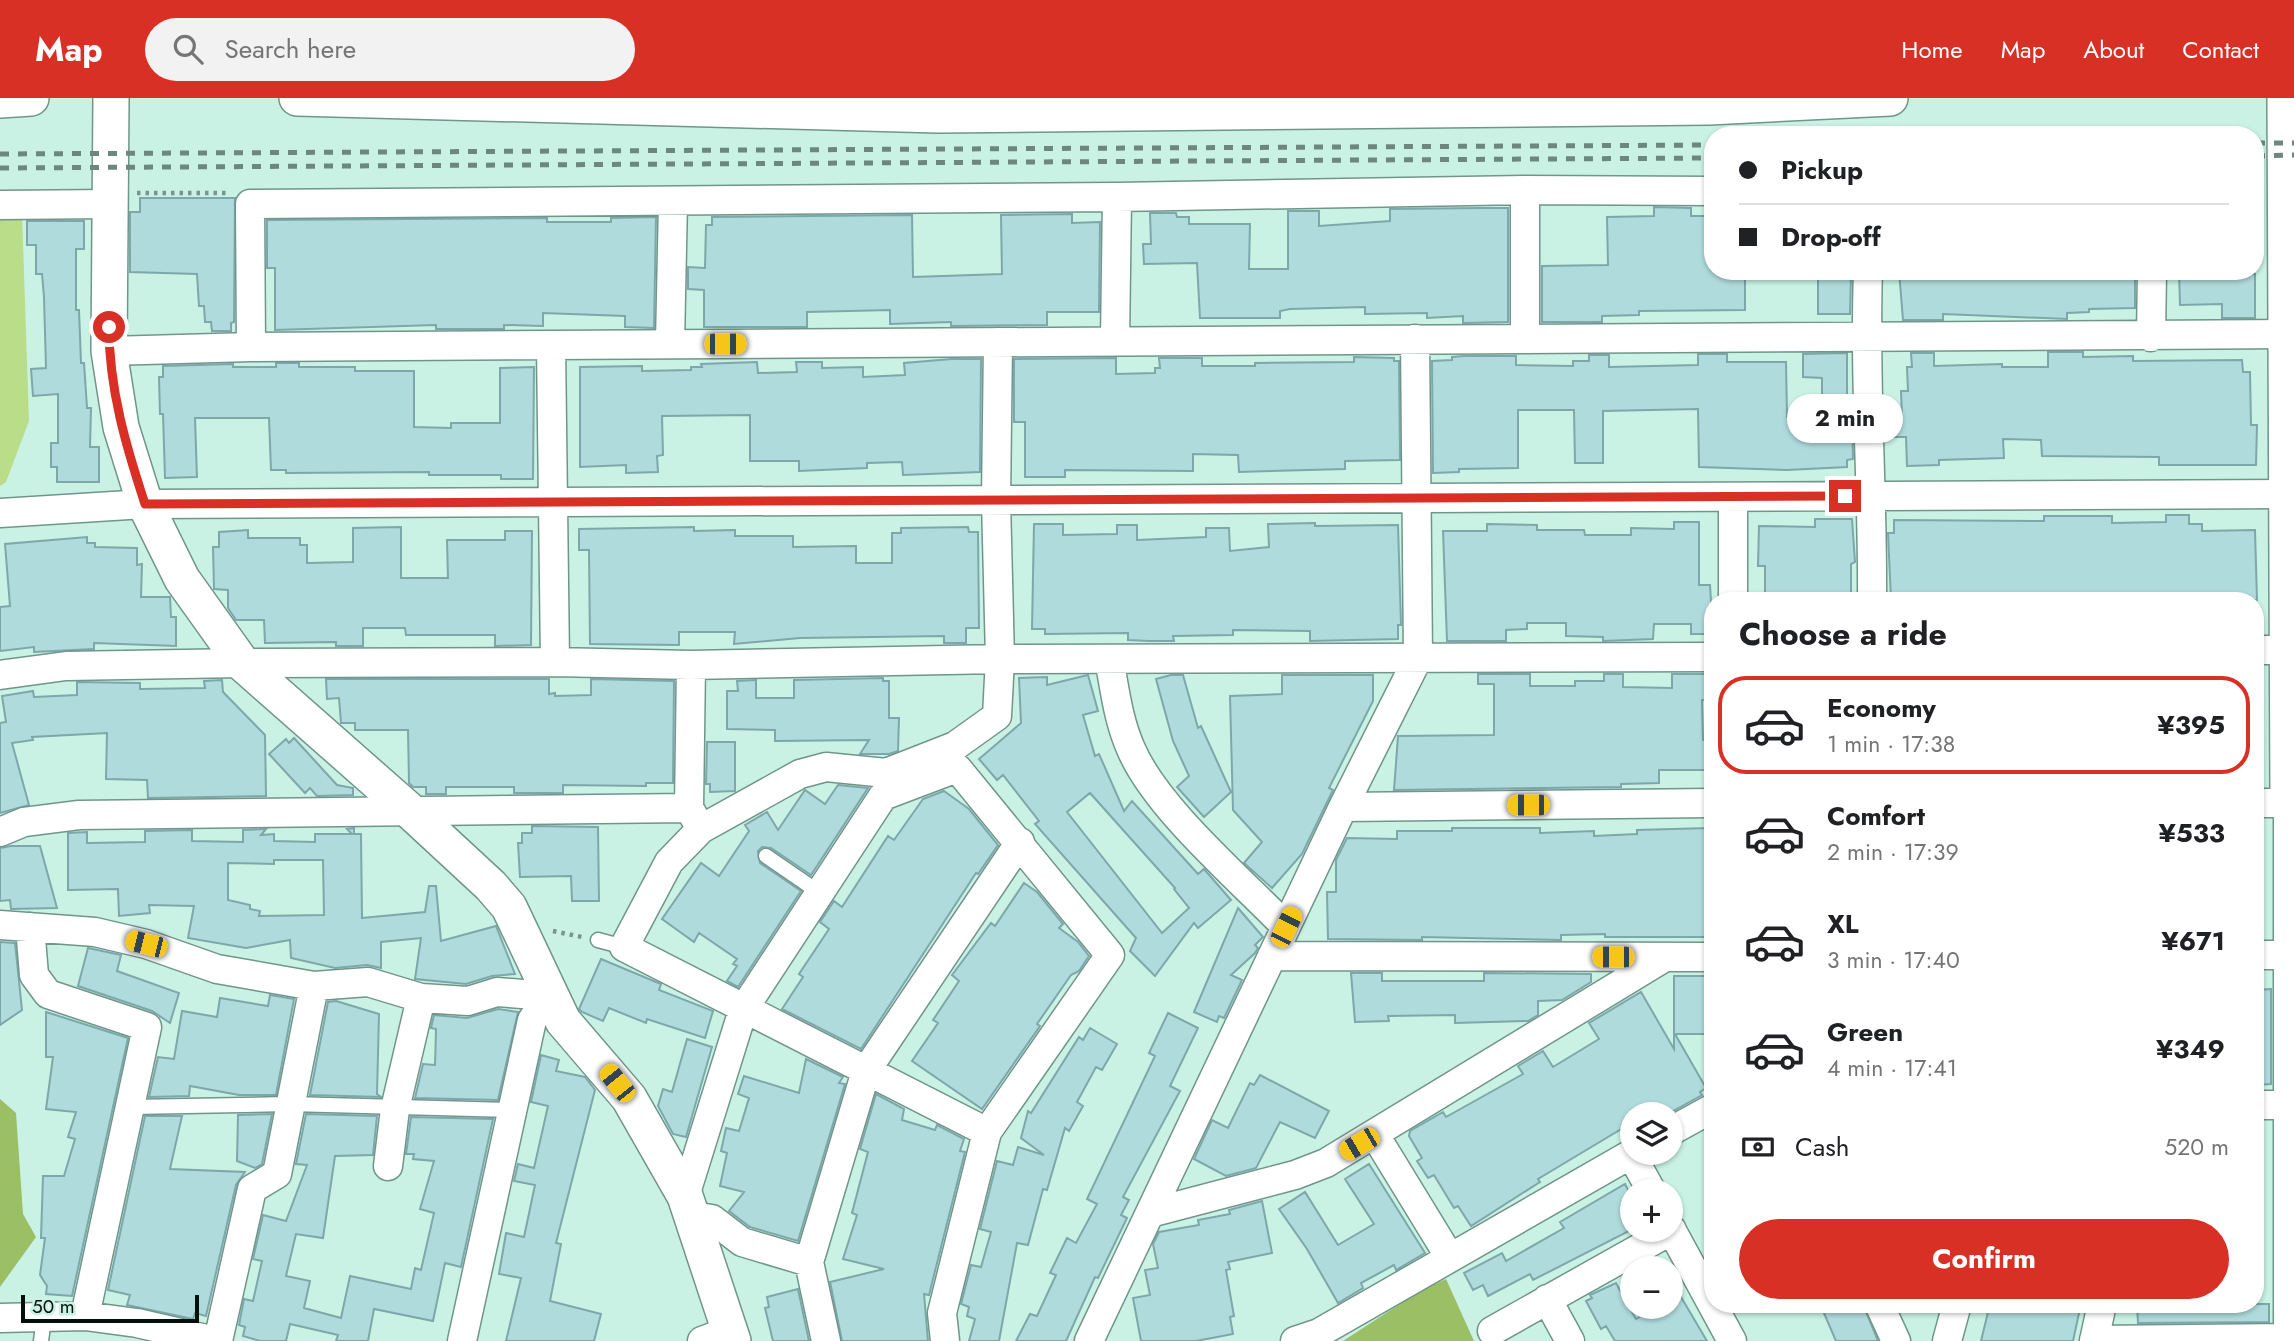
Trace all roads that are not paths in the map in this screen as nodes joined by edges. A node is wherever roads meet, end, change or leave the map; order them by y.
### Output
1 (31, 98) edge
2 (111, 98) edge
3 (297, 98) edge
4 (1890, 98) edge
5 (2285, 98) edge
6 (0, 100) edge
7 (1709, 102) edge
8 (663, 103) edge
9 (1353, 104) edge
10 (938, 106) edge
11 (1525, 190) junction
12 (1704, 191) edge
13 (1117, 197) junction
14 (673, 201) junction
15 (109, 204) junction
16 (0, 205) edge
17 (1868, 280) edge
18 (2152, 280) edge
19 (2289, 335) edge
20 (2151, 337) junction
21 (1525, 338) junction
22 (1866, 338) junction
23 (1415, 339) junction
24 (1115, 341) junction
25 (998, 342) junction
26 (670, 344) junction
27 (551, 345) junction
28 (251, 347) junction
29 (109, 351) junction
30 (2290, 494) edge
31 (1873, 496) junction
32 (1733, 497) junction
33 (1416, 498) junction
34 (996, 500) junction
35 (552, 503) junction
36 (145, 504) junction
37 (0, 513) edge
38 (1733, 592) edge
39 (1872, 592) edge
40 (2279, 650) edge
41 (1704, 657) edge
42 (1418, 658) junction
43 (1000, 659) junction
44 (1109, 659) junction
45 (555, 662) junction
46 (242, 663) junction
47 (691, 665) junction
48 (0, 675) edge
49 (1704, 803) edge
50 (2279, 803) edge
51 (1343, 807) junction
52 (410, 811) junction
53 (695, 818) junction
54 (0, 832) edge
55 (1020, 842) junction
56 (766, 856) dead end
57 (820, 893) junction
58 (0, 925) edge
59 (30, 927) junction
60 (1286, 927) junction
61 (2264, 955) edge
62 (2289, 955) junction
63 (1272, 956) junction
64 (1665, 957) junction
65 (1704, 957) edge
66 (314, 986) junction
67 (550, 996) junction
68 (421, 998) junction
69 (743, 1010) junction
70 (866, 1071) junction
71 (290, 1104) junction
72 (2264, 1105) edge
73 (2291, 1105) edge
74 (131, 1107) junction
75 (395, 1109) junction
76 (512, 1110) junction
77 (1704, 1113) edge
78 (1683, 1124) edge
79 (987, 1132) junction
80 (1376, 1135) junction
81 (1620, 1160) edge
82 (388, 1166) dead end
83 (688, 1206) junction
84 (1150, 1213) junction
85 (1649, 1242) edge
86 (1679, 1242) edge
87 (1449, 1256) junction
88 (809, 1262) junction
89 (1704, 1289) edge
90 (1547, 1299) junction
91 (1717, 1313) edge
92 (1883, 1313) edge
93 (1955, 1313) edge
94 (2100, 1313) edge
95 (85, 1317) junction
96 (0, 1318) edge
97 (42, 1330) edge
98 (1492, 1331) dead end
99 (721, 1338) edge
100 (2291, 1338) edge
101 (2094, 1340) edge
102 (2208, 1340) edge
103 (217, 1341) edge
104 (461, 1341) edge
105 (826, 1341) edge
106 (945, 1341) edge
107 (1089, 1341) edge
108 (1295, 1341) edge
109 (1570, 1341) edge
110 (1732, 1341) edge
111 (1896, 1341) edge
112 (1947, 1341) edge

1 - 6 street
2 - 15 street
3 - 8 street
4 - 7 street
5 - 19 street
7 - 9 street
8 - 10 street
9 - 10 street
11 - 12 street
11 - 13 street
11 - 21 street
13 - 14 street
13 - 24 street
14 - 26 street
14 - 28 street
15 - 16 street
15 - 29 street
17 - 22 street
18 - 20 street
19 - 20 street
19 - 30 street
20 - 22 street
21 - 22 street
21 - 23 street
22 - 31 street
23 - 24 street
23 - 33 street
24 - 25 street
25 - 26 street
25 - 34 street
26 - 27 street
27 - 28 street
27 - 35 street
28 - 29 street
29 - 36 street
30 - 31 street
30 - 40 street
31 - 32 street
31 - 39 street
32 - 33 street
32 - 38 street
33 - 34 street
33 - 42 street
34 - 35 street
34 - 43 street
35 - 36 street
35 - 45 street
36 - 37 street
36 - 46 street
40 - 50 street
41 - 42 street
42 - 44 street
42 - 51 street
43 - 44 street
43 - 47 street
43 - 53 street
44 - 60 street
45 - 46 street
45 - 47 street
46 - 48 street
46 - 52 street
47 - 53 street
49 - 51 street
50 - 62 street
51 - 60 street
52 - 53 street
52 - 54 street
52 - 67 street
53 - 69 street
55 - 57 street
55 - 70 street
55 - 79 street
56 - 57 lane
57 - 69 street
58 - 59 street
59 - 66 street
59 - 74 street
60 - 63 street
61 - 62 street
62 - 73 street
63 - 64 street
63 - 84 street
64 - 65 street
64 - 80 street
66 - 68 street
66 - 71 street
67 - 68 street
67 - 76 street
67 - 83 street
68 - 75 street
69 - 70 street
69 - 83 street
70 - 79 street
70 - 88 street
71 - 74 lane
71 - 75 lane
71 - 103 street
72 - 73 street
73 - 100 street
74 - 95 street
75 - 76 lane
75 - 82 street
76 - 104 street
77 - 78 street
79 - 106 street
80 - 84 street
80 - 87 street
81 - 87 street
83 - 88 street
83 - 99 street
84 - 107 street
85 - 90 street
86 - 89 street
87 - 108 street
88 - 105 street
90 - 98 street
90 - 109 street
91 - 110 street
92 - 111 street
93 - 112 street
94 - 101 street
95 - 97 street
95 - 103 street
96 - 97 street
100 - 102 street
101 - 102 street

